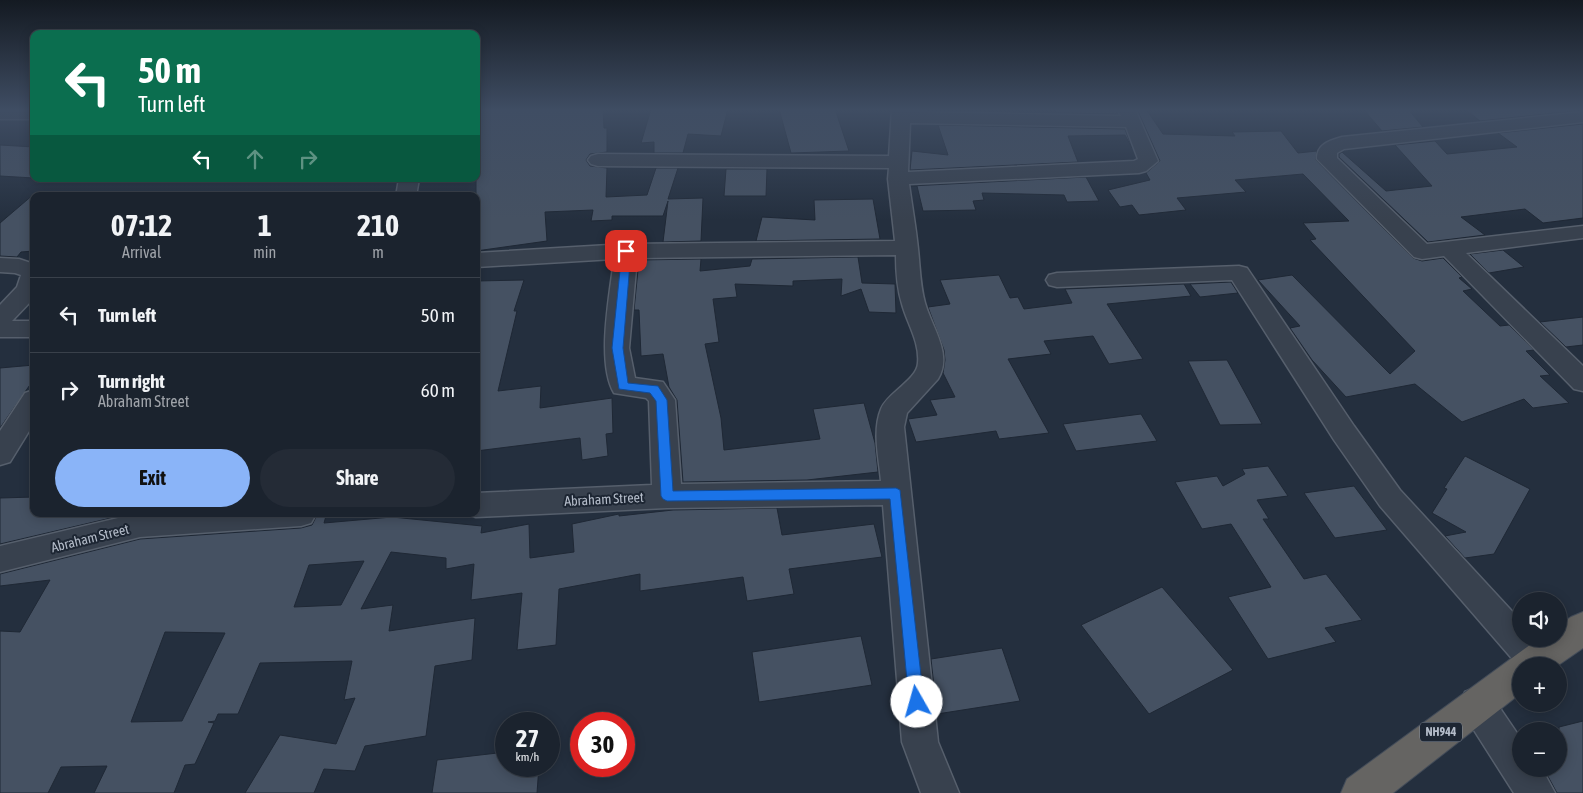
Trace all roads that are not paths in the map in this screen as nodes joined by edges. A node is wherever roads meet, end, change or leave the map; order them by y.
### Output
1 (900, 146) edge
2 (1142, 146) edge
3 (1332, 146) edge
4 (598, 160) dead end
5 (899, 170) junction
6 (1583, 232) edge
7 (907, 248) junction
8 (1450, 248) junction
9 (626, 251) junction
10 (480, 260) edge
11 (0, 265) edge
12 (30, 271) edge
13 (1057, 280) dead end
14 (30, 286) edge
15 (0, 318) edge
16 (0, 329) edge
17 (30, 329) edge
18 (1583, 382) edge
19 (30, 406) edge
20 (0, 454) edge
21 (896, 494) junction
22 (667, 496) junction
23 (480, 505) edge
24 (257, 517) edge
25 (0, 560) edge
26 (1583, 628) edge
27 (1521, 657) edge
28 (1541, 657) edge
29 (1512, 678) edge
30 (1477, 704) junction
31 (940, 793) edge
32 (1361, 793) edge
33 (1536, 793) edge

1 - 5 street
2 - 5 street
3 - 8 street
4 - 5 street
5 - 7 street
6 - 8 street
7 - 9 street
7 - 21 street
8 - 18 street
9 - 10 street
9 - 22 street
11 - 12 street
13 - 27 street
14 - 15 street
16 - 17 street
19 - 20 street
21 - 22 street, Abraham Street
21 - 31 street
22 - 23 street, Abraham Street
24 - 25 street, Abraham Street
26 - 28 highway, NH944
29 - 30 highway, NH944
30 - 32 highway, NH944
30 - 33 street

